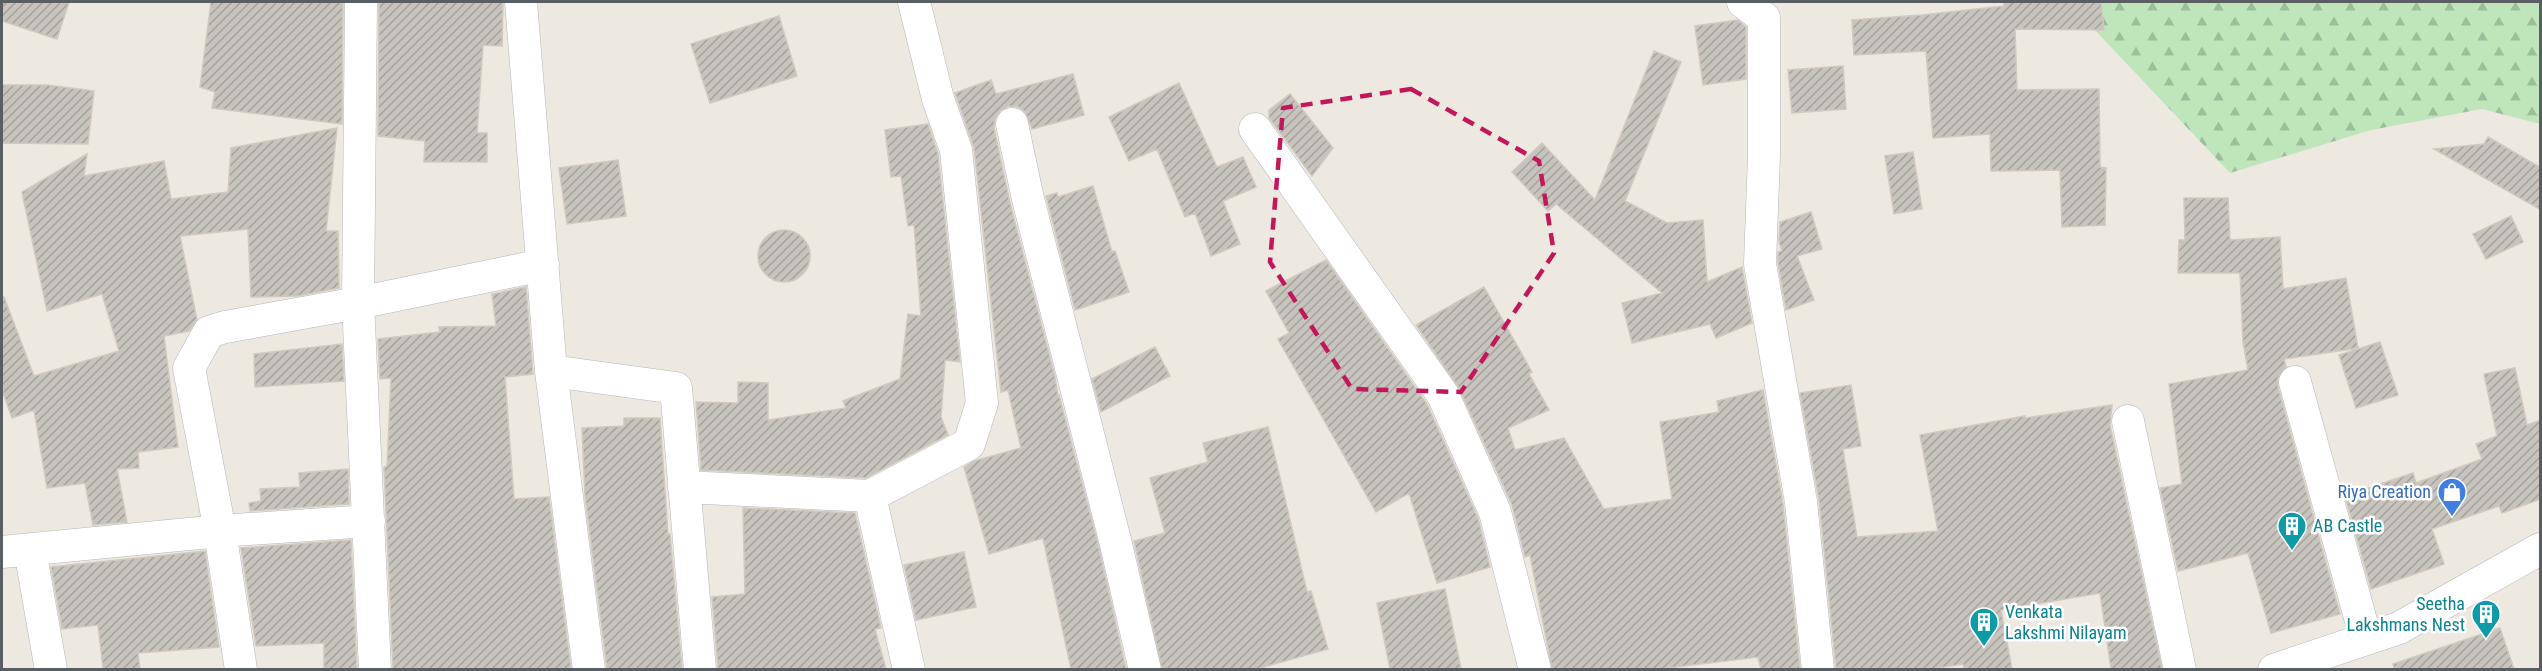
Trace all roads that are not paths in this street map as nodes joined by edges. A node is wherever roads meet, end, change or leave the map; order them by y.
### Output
1 (361, 2) edge
2 (521, 2) edge
3 (914, 2) edge
4 (1743, 2) edge
5 (1012, 124) dead end
6 (1255, 129) dead end
7 (543, 265) junction
8 (358, 303) junction
9 (551, 371) junction
10 (2295, 382) dead end
11 (2128, 422) dead end
12 (684, 487) junction
13 (870, 496) junction
14 (369, 521) junction
15 (220, 531) junction
16 (2541, 549) edge
17 (16, 551) edge
18 (2366, 639) junction
19 (51, 669) edge
20 (241, 669) edge
21 (375, 669) edge
22 (590, 669) edge
23 (700, 669) edge
24 (909, 669) edge
25 (1145, 669) edge
26 (1534, 669) edge
27 (1818, 669) edge
28 (2180, 669) edge
29 (2274, 669) edge

1 - 8 street
2 - 7 street
3 - 13 street
4 - 27 street
5 - 25 street
6 - 26 street
7 - 8 street
7 - 9 street
8 - 14 street
8 - 15 street
9 - 12 street
9 - 22 street
10 - 18 street
11 - 28 street
12 - 13 street
12 - 23 street
13 - 24 street
14 - 15 street
14 - 21 street
15 - 17 street
15 - 20 street
16 - 18 street
17 - 19 street
18 - 29 street

